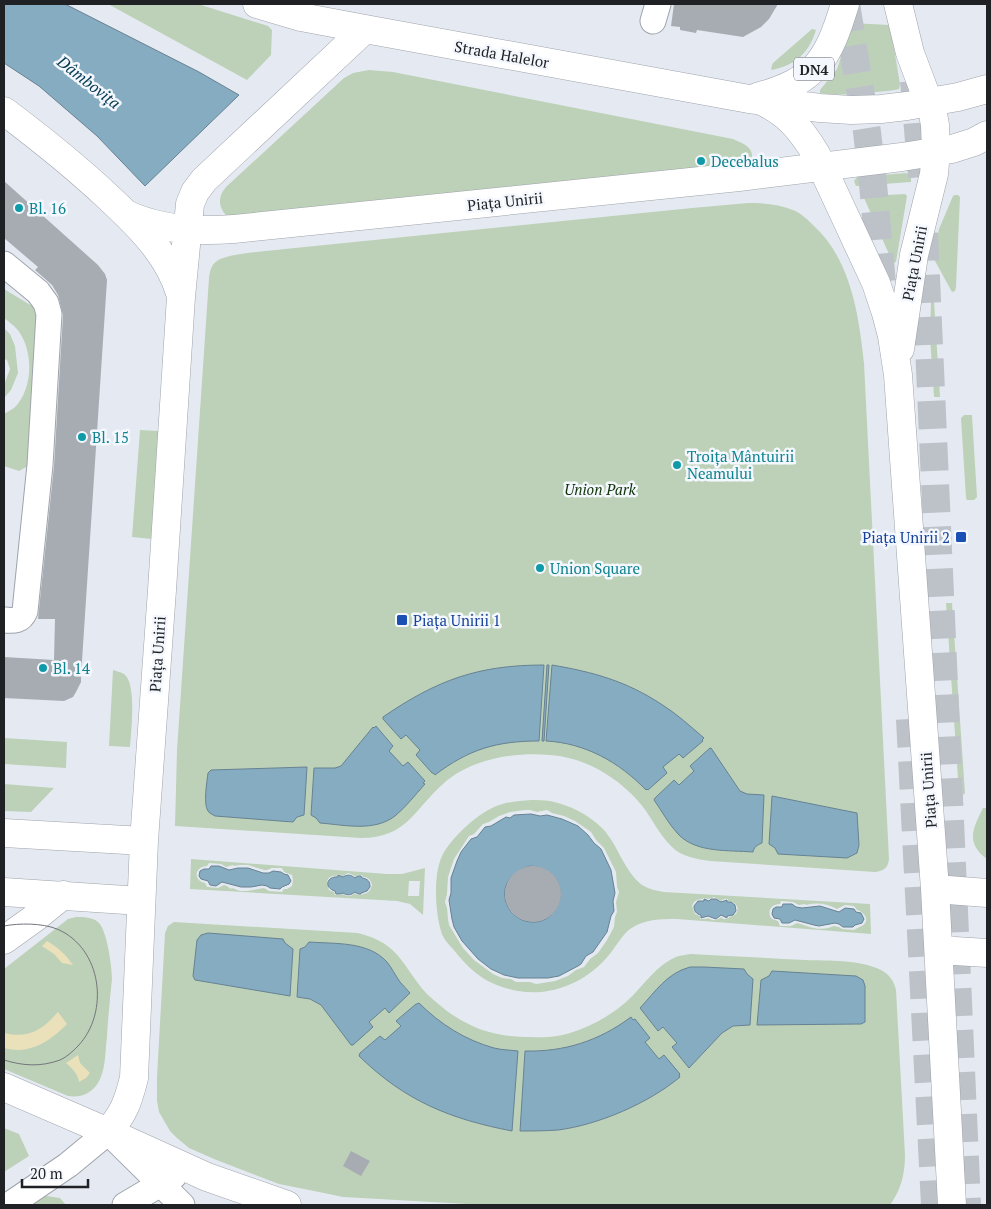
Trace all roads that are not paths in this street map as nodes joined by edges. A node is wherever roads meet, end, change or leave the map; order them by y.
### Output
1 (257, 4) edge
2 (845, 4) edge
3 (898, 4) edge
4 (303, 10) edge
5 (365, 29) junction
6 (987, 89) edge
7 (754, 100) junction
8 (929, 102) junction
9 (4, 111) edge
10 (987, 135) edge
11 (936, 152) junction
12 (822, 166) junction
13 (126, 214) junction
14 (187, 230) junction
15 (4, 264) edge
16 (181, 297) junction
17 (898, 375) junction
18 (4, 620) edge
19 (4, 833) edge
20 (144, 841) junction
21 (935, 889) junction
22 (4, 892) edge
23 (987, 893) edge
24 (63, 895) junction
25 (141, 901) junction
26 (4, 940) edge
27 (939, 950) junction
28 (987, 953) edge
29 (134, 1078) junction
30 (4, 1087) edge
31 (108, 1132) junction
32 (174, 1172) junction
33 (9, 1205) edge
34 (125, 1205) edge
35 (182, 1205) edge
36 (287, 1205) edge
37 (952, 1205) edge

1 - 4 main road, Strada Halelor
2 - 7 main road, DN4
3 - 8 main road, Piața Unirii
4 - 5 main road, Strada Halelor
5 - 7 main road, Strada Halelor
5 - 14 main road, Piața Unirii
6 - 8 main road
7 - 8 main road
7 - 12 main road, Piața Unirii
8 - 11 main road, Piața Unirii
9 - 13 main road
10 - 11 main road
11 - 12 main road, Piața Unirii
11 - 17 main road, Piața Unirii
12 - 14 main road, Piața Unirii
12 - 17 main road, Piața Unirii
13 - 14 main road
13 - 16 main road
14 - 16 main road, Piața Unirii
15 - 18 street
16 - 20 main road, Piața Unirii
17 - 21 main road, Piața Unirii
19 - 20 main road
20 - 25 main road, Piața Unirii
21 - 23 main road
21 - 27 main road, Piața Unirii
22 - 24 main road
24 - 25 main road
24 - 26 main road
25 - 29 main road, Piața Unirii
27 - 28 main road
27 - 37 main road, Piața Unirii
29 - 31 main road, Piața Unirii
29 - 32 main road, Piața Unirii
30 - 31 main road
31 - 32 main road, Piața Unirii
31 - 33 street
32 - 34 street
32 - 35 street
32 - 36 main road, Piața Unirii

